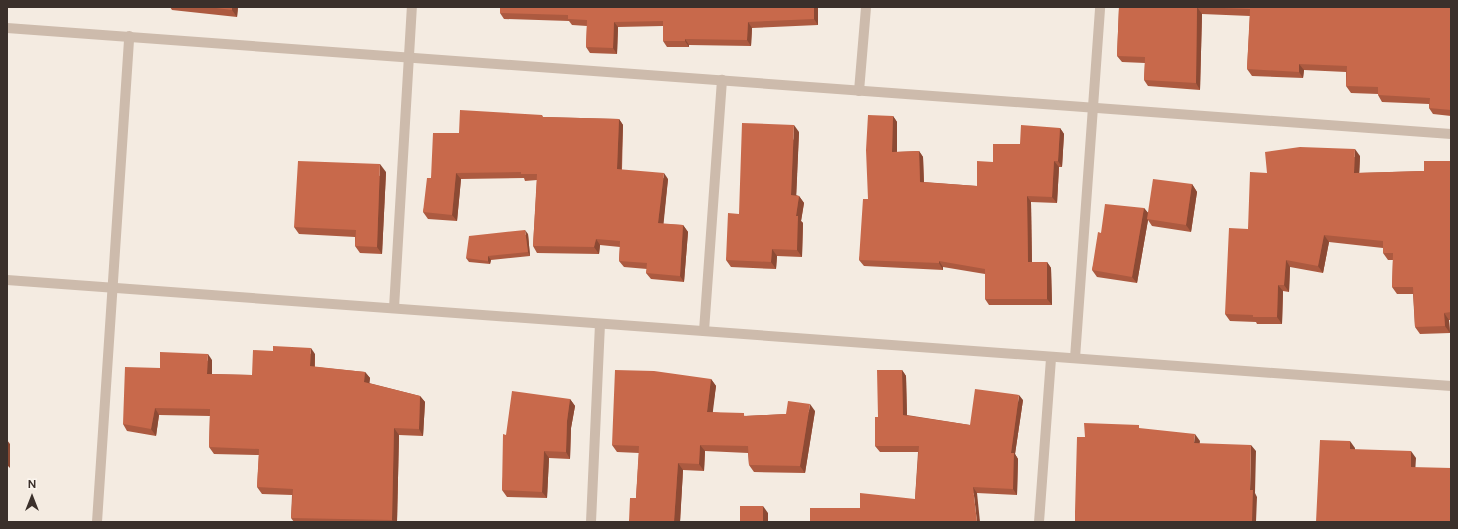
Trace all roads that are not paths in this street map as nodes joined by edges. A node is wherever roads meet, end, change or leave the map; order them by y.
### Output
1 (412, 7) edge
2 (866, 7) edge
3 (1100, 7) edge
4 (7, 28) edge
5 (129, 36) junction
6 (409, 57) junction
7 (722, 80) junction
8 (859, 91) junction
9 (1093, 108) junction
10 (1451, 134) edge
11 (7, 280) edge
12 (113, 287) junction
13 (394, 308) junction
14 (600, 324) junction
15 (704, 331) junction
16 (1051, 357) junction
17 (1075, 358) junction
18 (1451, 386) edge
19 (98, 522) edge
20 (591, 522) edge
21 (1039, 522) edge

1 - 6 street
2 - 8 street
3 - 9 street
4 - 5 street
5 - 6 street
5 - 12 street
6 - 7 street
6 - 13 street
7 - 8 street
7 - 15 street
8 - 9 street
9 - 10 street
9 - 17 street
11 - 12 street
12 - 13 street
12 - 19 street
13 - 14 street
14 - 15 street
14 - 20 street
15 - 16 street
16 - 17 street
16 - 21 street
17 - 18 street

